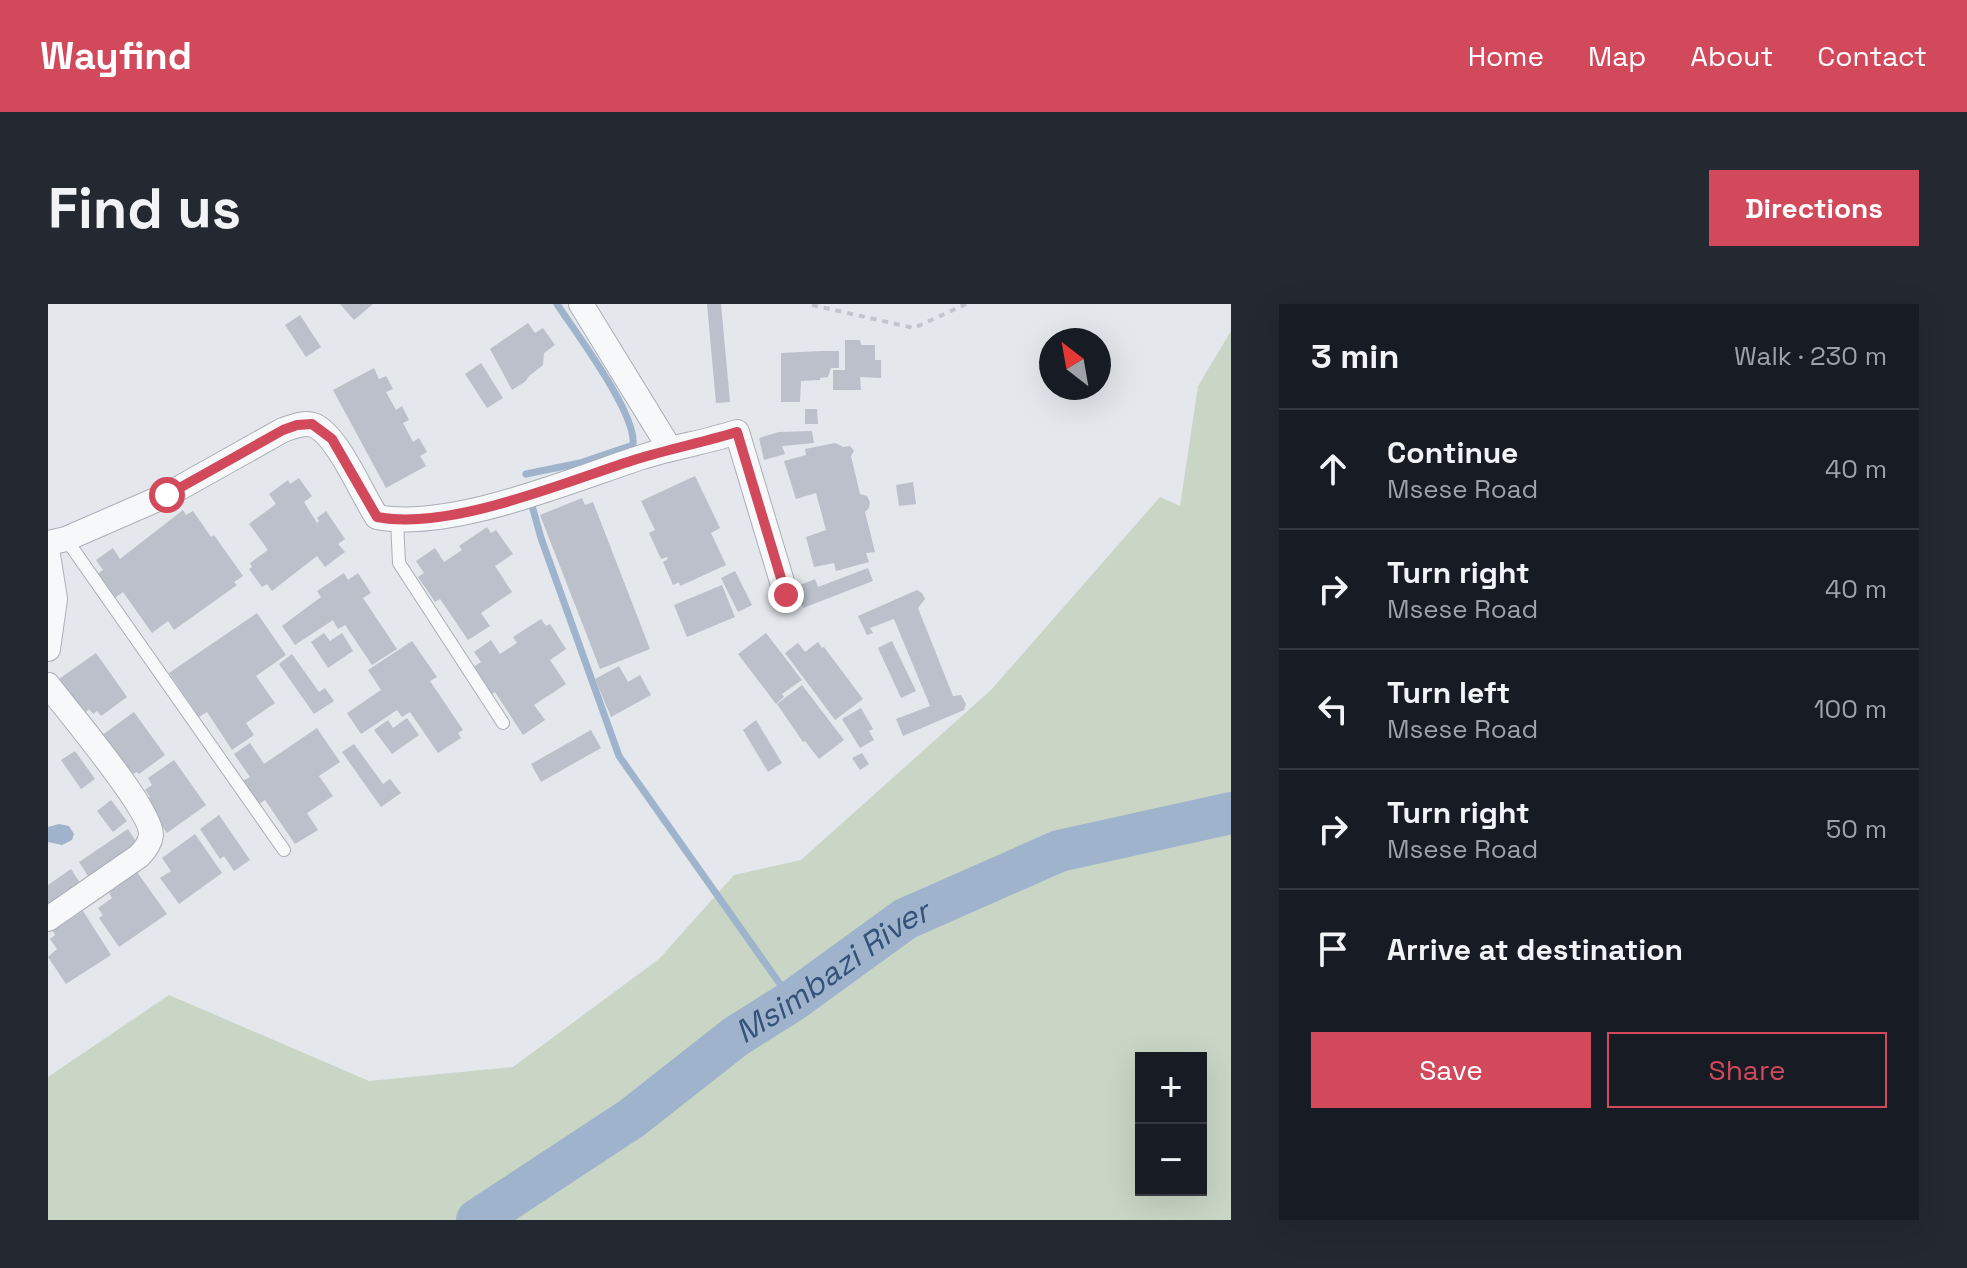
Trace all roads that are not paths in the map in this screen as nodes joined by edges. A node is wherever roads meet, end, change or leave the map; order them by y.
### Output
1 (581, 304) edge
2 (670, 449) junction
3 (397, 521) junction
4 (54, 546) edge
5 (786, 595) dead end
6 (48, 649) edge
7 (48, 685) edge
8 (503, 723) dead end
9 (284, 850) dead end
10 (48, 919) edge

1 - 2 street
2 - 3 street
2 - 5 street
3 - 4 street
3 - 8 lane
4 - 6 street
4 - 9 lane
7 - 10 street

